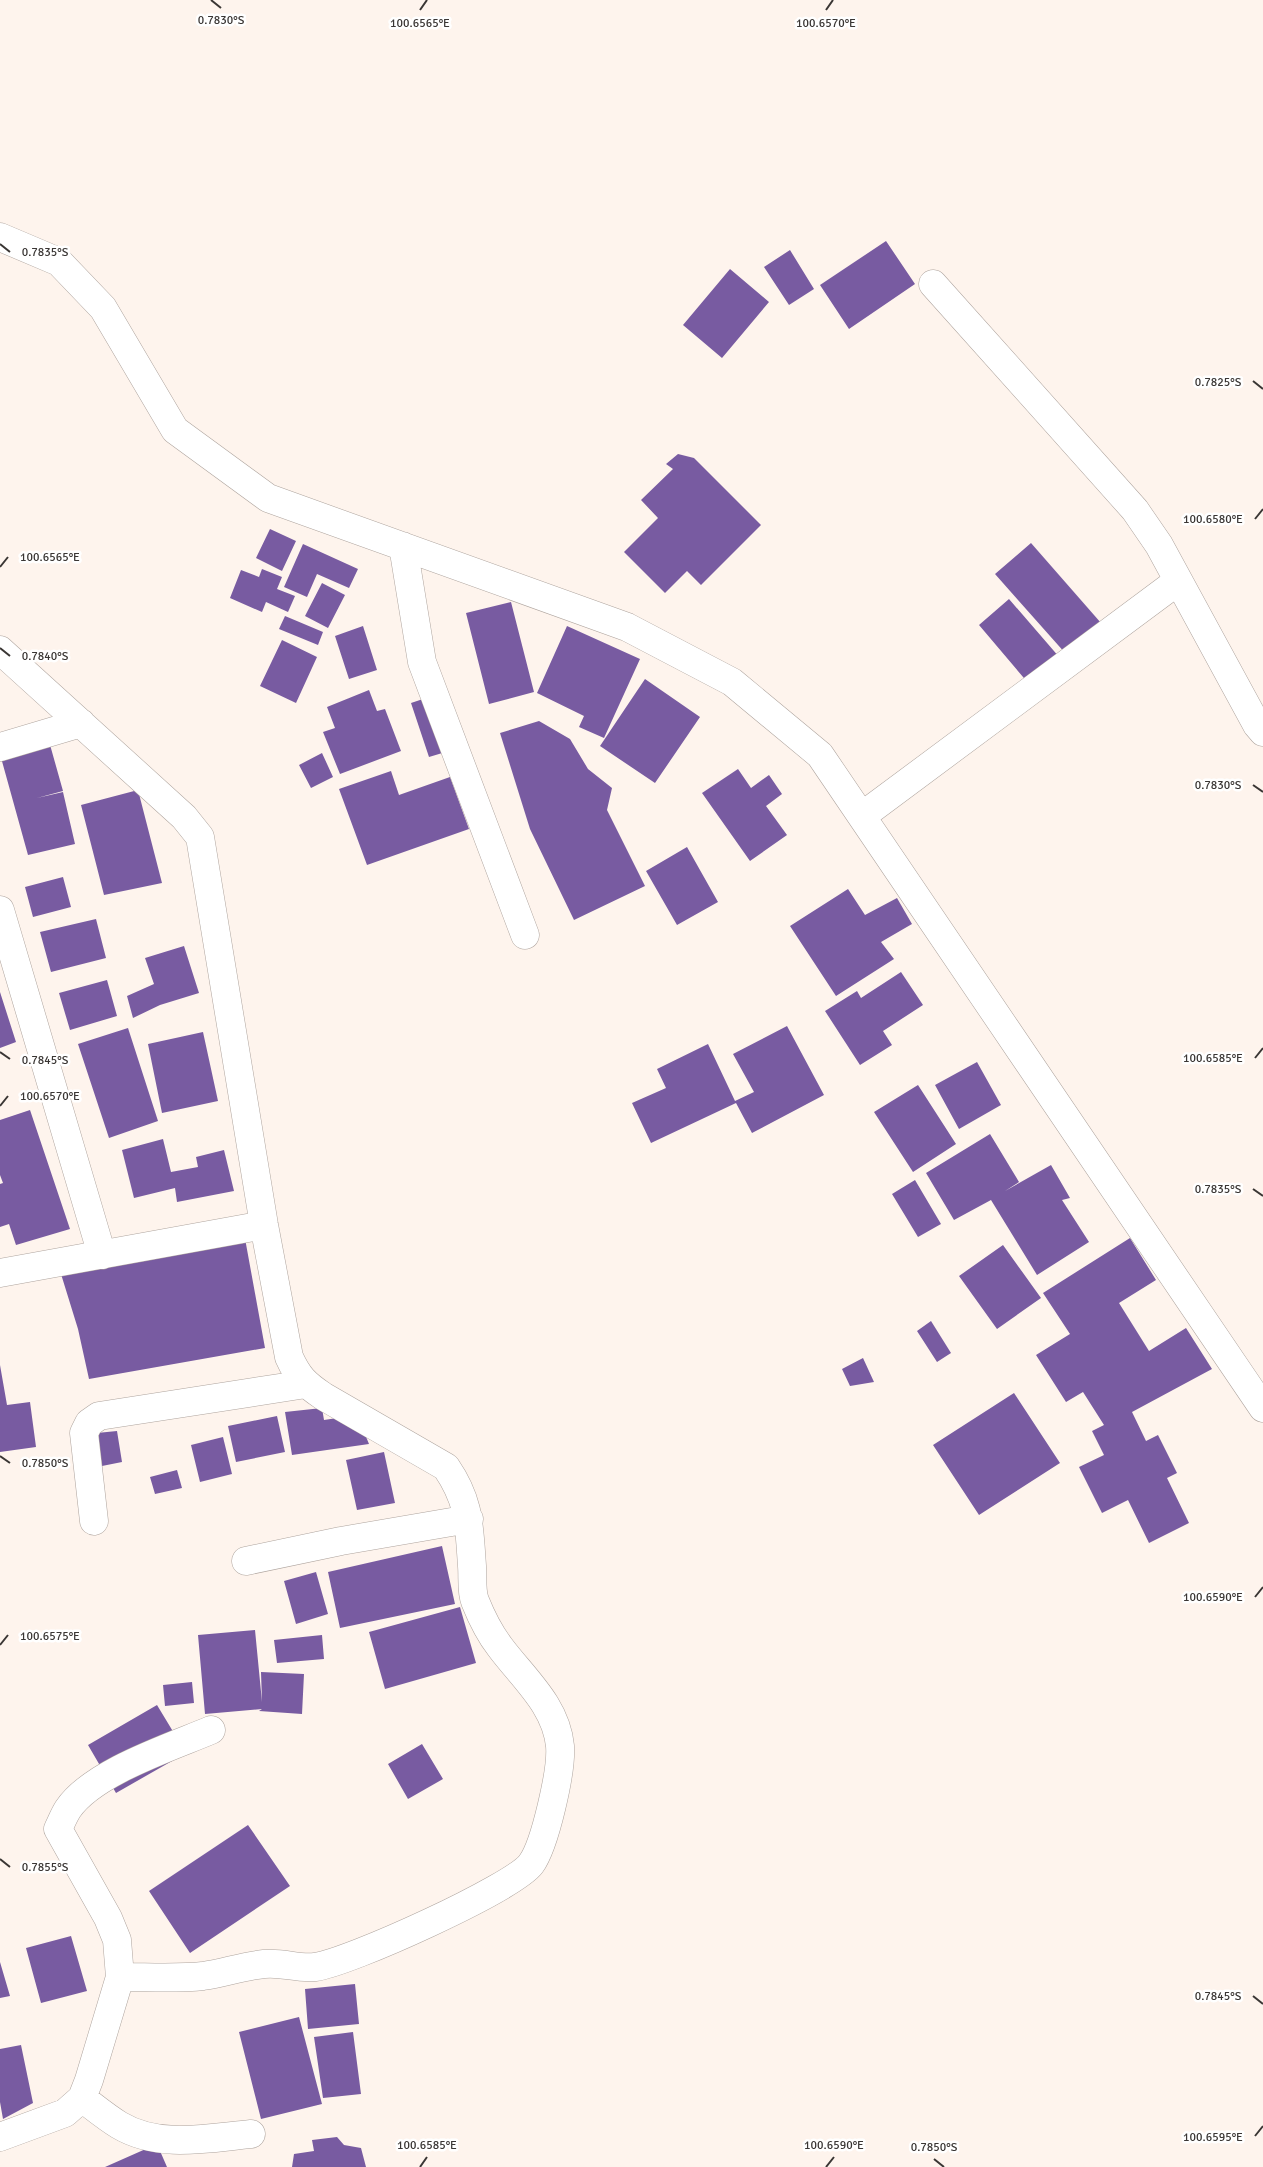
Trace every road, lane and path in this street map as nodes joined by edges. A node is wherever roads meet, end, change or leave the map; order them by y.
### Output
1 (0, 237) edge
2 (933, 284) dead end
3 (403, 546) junction
4 (1178, 581) junction
5 (0, 650) edge
6 (81, 723) junction
7 (1263, 732) edge
8 (0, 747) edge
9 (862, 816) junction
10 (0, 910) edge
11 (524, 935) dead end
12 (264, 1225) junction
13 (102, 1254) junction
14 (0, 1273) edge
15 (306, 1384) junction
16 (1263, 1408) edge
17 (469, 1519) junction
18 (94, 1521) dead end
19 (246, 1561) dead end
20 (211, 1730) dead end
21 (120, 1977) junction
22 (82, 2098) junction
23 (251, 2134) dead end
24 (0, 2137) edge

1 - 3 street
2 - 4 street
3 - 9 street
3 - 11 street
4 - 7 street
4 - 9 street
5 - 6 street
6 - 8 street
6 - 12 street
9 - 16 street
10 - 13 street
12 - 13 street
12 - 15 street
13 - 14 street
15 - 17 street
15 - 18 street
17 - 19 street
17 - 21 street
20 - 21 street
21 - 22 street
22 - 23 street
22 - 24 street

